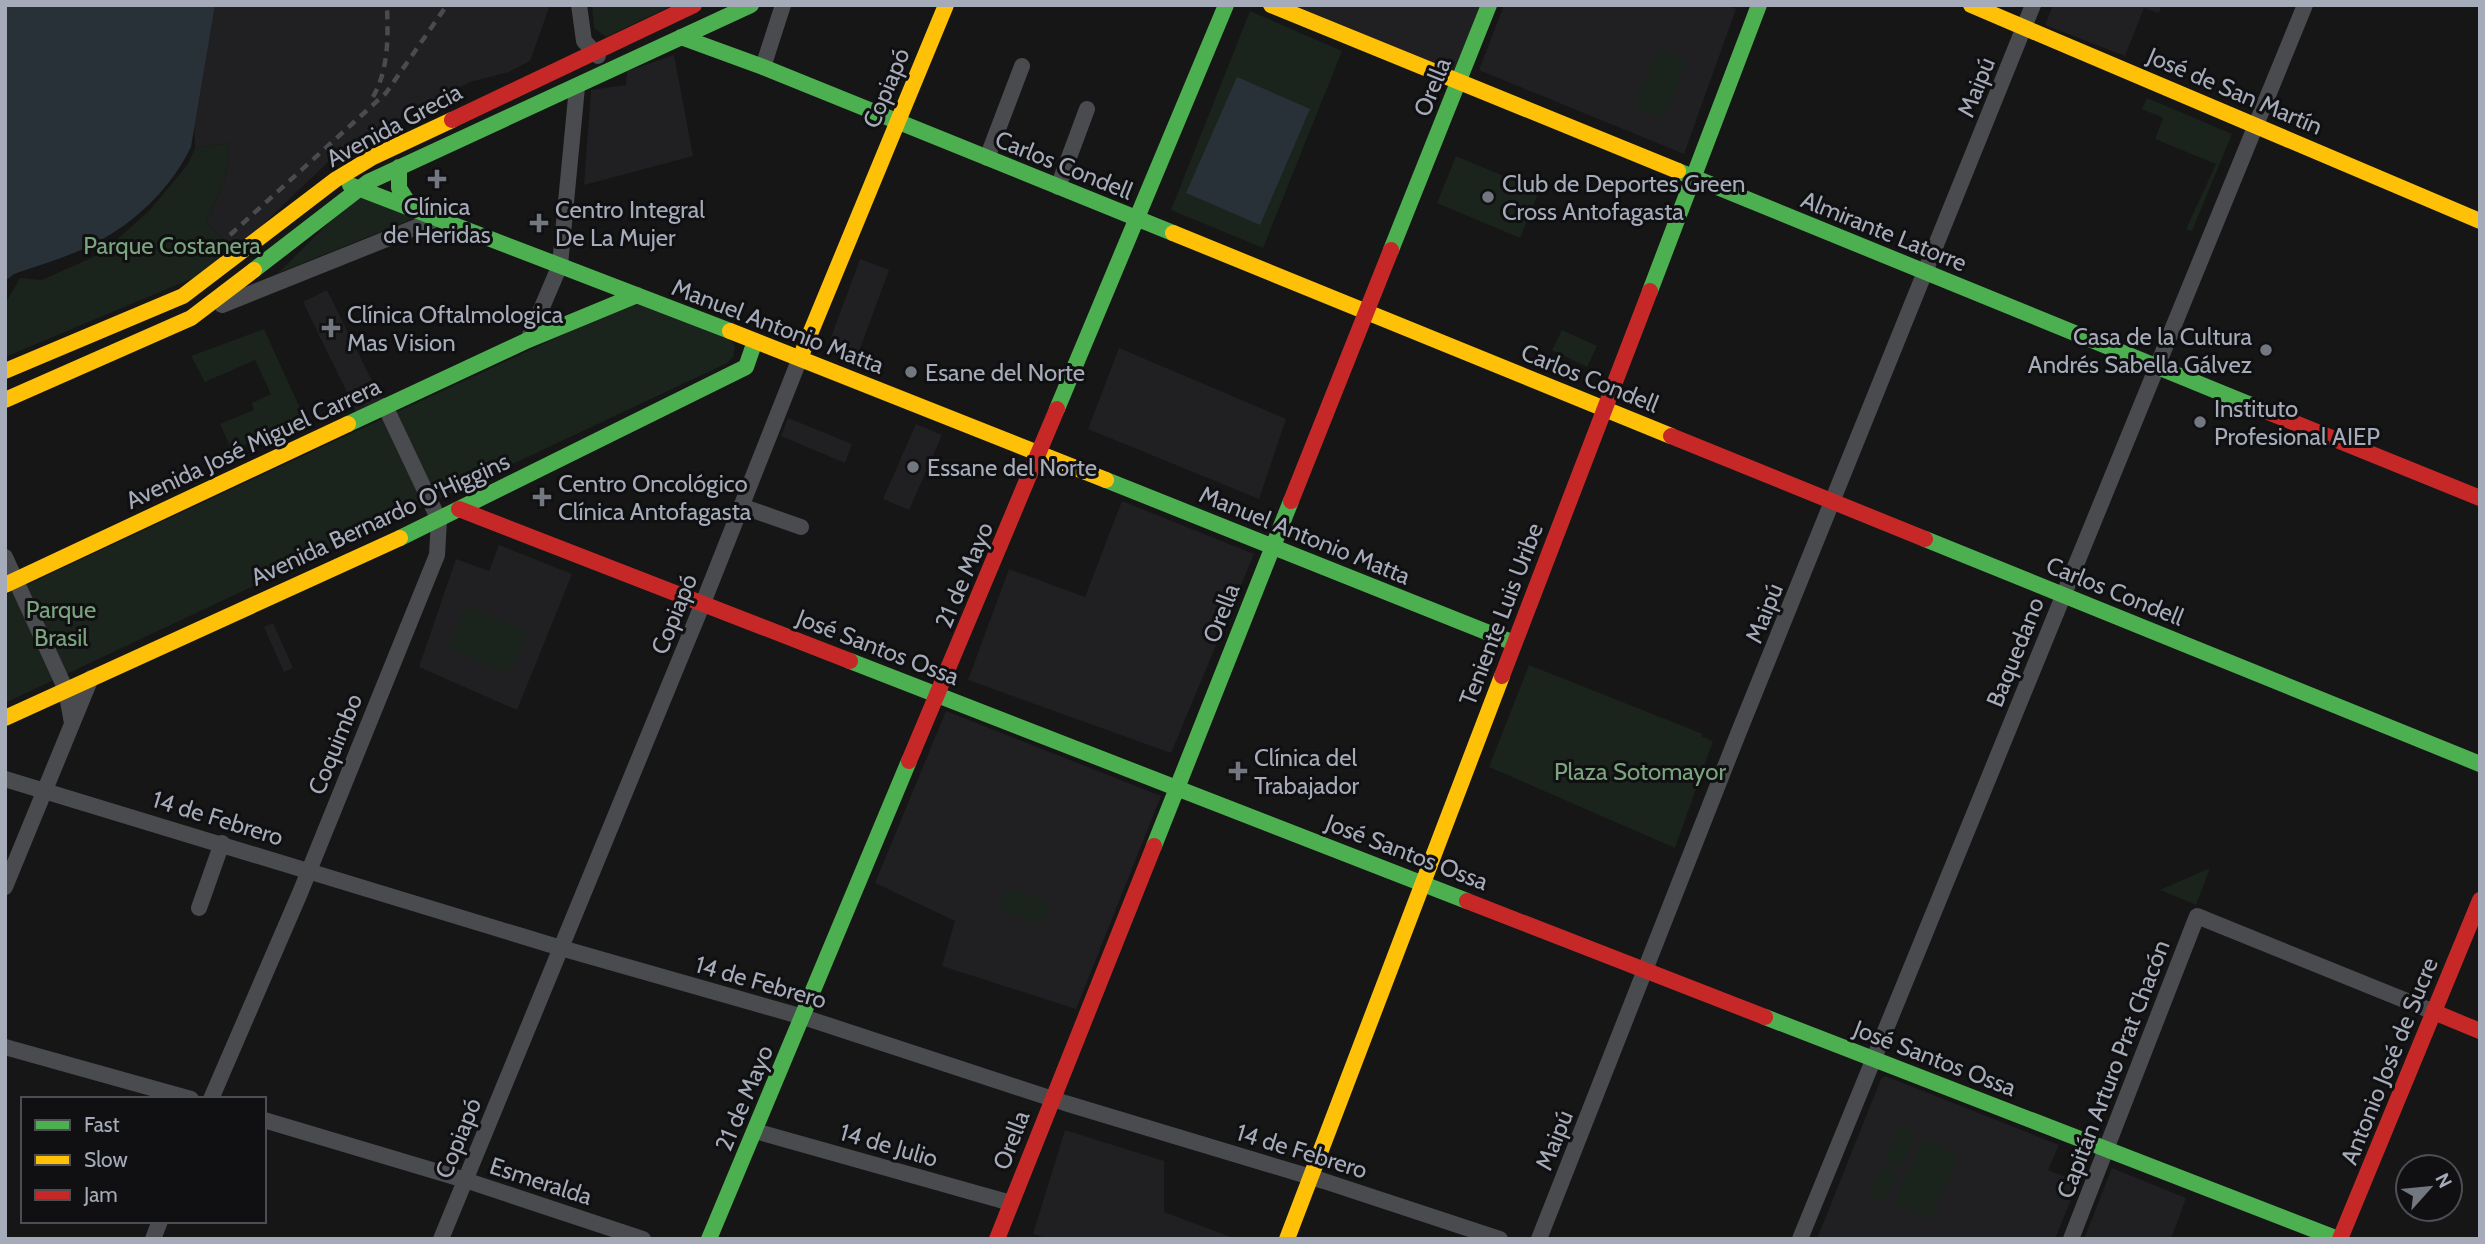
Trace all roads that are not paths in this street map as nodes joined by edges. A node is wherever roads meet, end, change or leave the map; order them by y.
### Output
1 (579, 5) edge
2 (694, 5) edge
3 (751, 5) edge
4 (783, 5) edge
5 (946, 5) edge
6 (1226, 5) edge
7 (1271, 5) edge
8 (1489, 5) edge
9 (1759, 5) edge
10 (1971, 5) edge
11 (2033, 5) edge
12 (2305, 5) edge
13 (2024, 27) junction
14 (681, 37) junction
15 (592, 53) junction
16 (1022, 66) dead end
17 (763, 67) junction
18 (618, 68) junction
19 (1458, 82) junction
20 (577, 87) junction
21 (1087, 109) dead end
22 (896, 121) junction
23 (2256, 124) junction
24 (987, 158) junction
25 (399, 167) junction
26 (1693, 177) junction
27 (335, 180) junction
28 (1058, 187) junction
29 (359, 188) junction
30 (410, 206) junction
31 (439, 218) junction
32 (1137, 219) junction
33 (2480, 221) edge
34 (559, 265) junction
35 (1926, 272) junction
36 (637, 295) junction
37 (1365, 312) junction
38 (191, 318) junction
39 (528, 340) junction
40 (755, 341) junction
41 (800, 358) junction
42 (2157, 366) junction
43 (5, 371) edge
44 (5, 400) edge
45 (386, 406) junction
46 (1604, 409) junction
47 (1039, 454) junction
48 (2480, 498) edge
49 (1834, 502) junction
50 (741, 506) junction
51 (459, 509) junction
52 (439, 520) junction
53 (801, 527) dead end
54 (1272, 547) junction
55 (5, 557) edge
56 (11, 582) edge
57 (2063, 595) junction
58 (703, 603) junction
59 (1514, 643) junction
60 (91, 678) junction
61 (66, 690) junction
62 (939, 694) junction
63 (5, 718) edge
64 (73, 726) junction
65 (2480, 764) edge
66 (5, 779) edge
67 (1178, 787) junction
68 (43, 790) junction
69 (222, 844) junction
70 (309, 870) junction
71 (1423, 883) junction
72 (5, 887) edge
73 (2480, 900) edge
74 (199, 908) dead end
75 (561, 948) junction
76 (1647, 970) junction
77 (2434, 1012) junction
78 (803, 1017) junction
79 (2480, 1031) edge
80 (5, 1047) edge
81 (1874, 1058) junction
82 (184, 1097) edge
83 (212, 1097) edge
84 (1052, 1098) junction
85 (266, 1121) edge
86 (755, 1131) junction
87 (2106, 1149) junction
88 (1310, 1177) junction
89 (465, 1180) junction
90 (1011, 1203) junction
91 (441, 1239) edge
92 (643, 1239) edge
93 (709, 1239) edge
94 (997, 1239) edge
95 (1287, 1239) edge
96 (1500, 1239) edge
97 (1539, 1239) edge
98 (1800, 1239) edge
99 (2071, 1239) edge
100 (2339, 1239) edge

1 - 15 street
2 - 15 main road, Avenida Grecia
3 - 14 main road, Avenida Grecia
4 - 17 street
5 - 22 main road, Copiapó
6 - 32 main road, 21 de Mayo
7 - 19 main road, Almirante Latorre
8 - 19 main road, Orella
9 - 26 main road, Teniente Luis Uribe
10 - 13 main road, José de San Martín
11 - 13 street, Maipú
12 - 23 street, Baquedano
13 - 23 main road, José de San Martín
13 - 35 street, Maipú
14 - 17 main road, Carlos Condell
14 - 18 main road, Avenida Grecia
15 - 18 street
15 - 27 main road, Avenida Grecia
16 - 24 street
17 - 22 main road, Carlos Condell
18 - 20 main road, Avenida Grecia
19 - 26 main road, Almirante Latorre
19 - 37 main road, Orella
20 - 25 main road, Avenida Grecia
20 - 34 street
21 - 28 street
22 - 24 main road, Carlos Condell
22 - 41 main road, Copiapó
23 - 33 main road, José de San Martín
23 - 42 street, Baquedano
24 - 28 main road, Carlos Condell
25 - 29 main road, Avenida Grecia
25 - 30 main road
26 - 35 main road, Almirante Latorre
26 - 46 main road, Teniente Luis Uribe
27 - 29 main road, Manuel Antonio Matta
27 - 43 main road, Avenida Grecia
28 - 32 main road, Carlos Condell
29 - 30 main road, Manuel Antonio Matta
29 - 38 main road, Avenida Grecia
30 - 31 main road, Manuel Antonio Matta
31 - 34 main road, Manuel Antonio Matta
31 - 38 street, Avenida Grecia
32 - 37 main road, Carlos Condell
32 - 47 main road, 21 de Mayo
34 - 36 main road, Manuel Antonio Matta
34 - 39 street
35 - 42 main road, Almirante Latorre
35 - 49 street, Maipú
36 - 39 main road, Avenida José Miguel Carrera
36 - 40 main road, Manuel Antonio Matta
37 - 46 main road, Carlos Condell
37 - 54 main road, Orella
38 - 44 main road, Avenida Grecia
39 - 45 main road, Avenida José Miguel Carrera
40 - 41 main road, Manuel Antonio Matta
40 - 51 main road, Avenida Bernardo O'Higgins
41 - 47 main road, Manuel Antonio Matta
41 - 50 street, Copiapó
42 - 48 main road, Almirante Latorre
42 - 57 street, Baquedano
45 - 52 street, Coquimbo
45 - 56 main road, Avenida José Miguel Carrera
46 - 49 main road, Carlos Condell
46 - 59 main road, Teniente Luis Uribe
47 - 54 main road, Manuel Antonio Matta
47 - 62 main road, 21 de Mayo
49 - 57 main road, Carlos Condell
49 - 76 street, Maipú
50 - 53 street
50 - 58 street, Copiapó
51 - 52 main road, Avenida Bernardo O'Higgins
51 - 58 main road, José Santos Ossa
52 - 60 main road, Avenida Bernardo O'Higgins
52 - 70 street, Coquimbo
54 - 59 main road, Manuel Antonio Matta
54 - 67 main road, Orella
55 - 56 street
56 - 61 street
57 - 65 main road, Carlos Condell
57 - 81 street, Baquedano
58 - 62 main road, José Santos Ossa
58 - 75 street, Copiapó
59 - 71 main road, Teniente Luis Uribe
60 - 61 main road, Avenida Bernardo O'Higgins
60 - 64 street
61 - 63 main road, Avenida Bernardo O'Higgins
61 - 64 street
62 - 67 main road, José Santos Ossa
62 - 78 main road, 21 de Mayo
64 - 68 street
66 - 68 street, 14 de Febrero
67 - 71 main road, José Santos Ossa
67 - 84 main road, Orella
68 - 69 street, 14 de Febrero
68 - 72 street
69 - 70 street, 14 de Febrero
69 - 74 street
70 - 75 street, 14 de Febrero
70 - 83 street, Coquimbo
71 - 76 main road, José Santos Ossa
71 - 88 main road, Teniente Luis Uribe
73 - 77 main road, Antonio José de Sucre
75 - 78 street, 14 de Febrero
75 - 89 street, Copiapó
76 - 81 main road, José Santos Ossa
76 - 97 street, Maipú
77 - 79 main road
77 - 87 street, Capitán Arturo Prat Chacón
77 - 100 main road, Antonio José de Sucre
78 - 84 street, 14 de Febrero
78 - 86 main road, 21 de Mayo
80 - 82 street
81 - 87 main road, José Santos Ossa
81 - 98 street, Baquedano
84 - 88 street, 14 de Febrero
84 - 90 main road, Orella
85 - 89 street, Esmeralda
86 - 90 street, 14 de Julio
86 - 93 main road, 21 de Mayo
87 - 99 street, Capitán Arturo Prat Chacón
87 - 100 main road, José Santos Ossa
88 - 95 main road, Teniente Luis Uribe
88 - 96 street, 14 de Febrero
89 - 91 street, Copiapó
89 - 92 street, Esmeralda
90 - 94 main road, Orella

